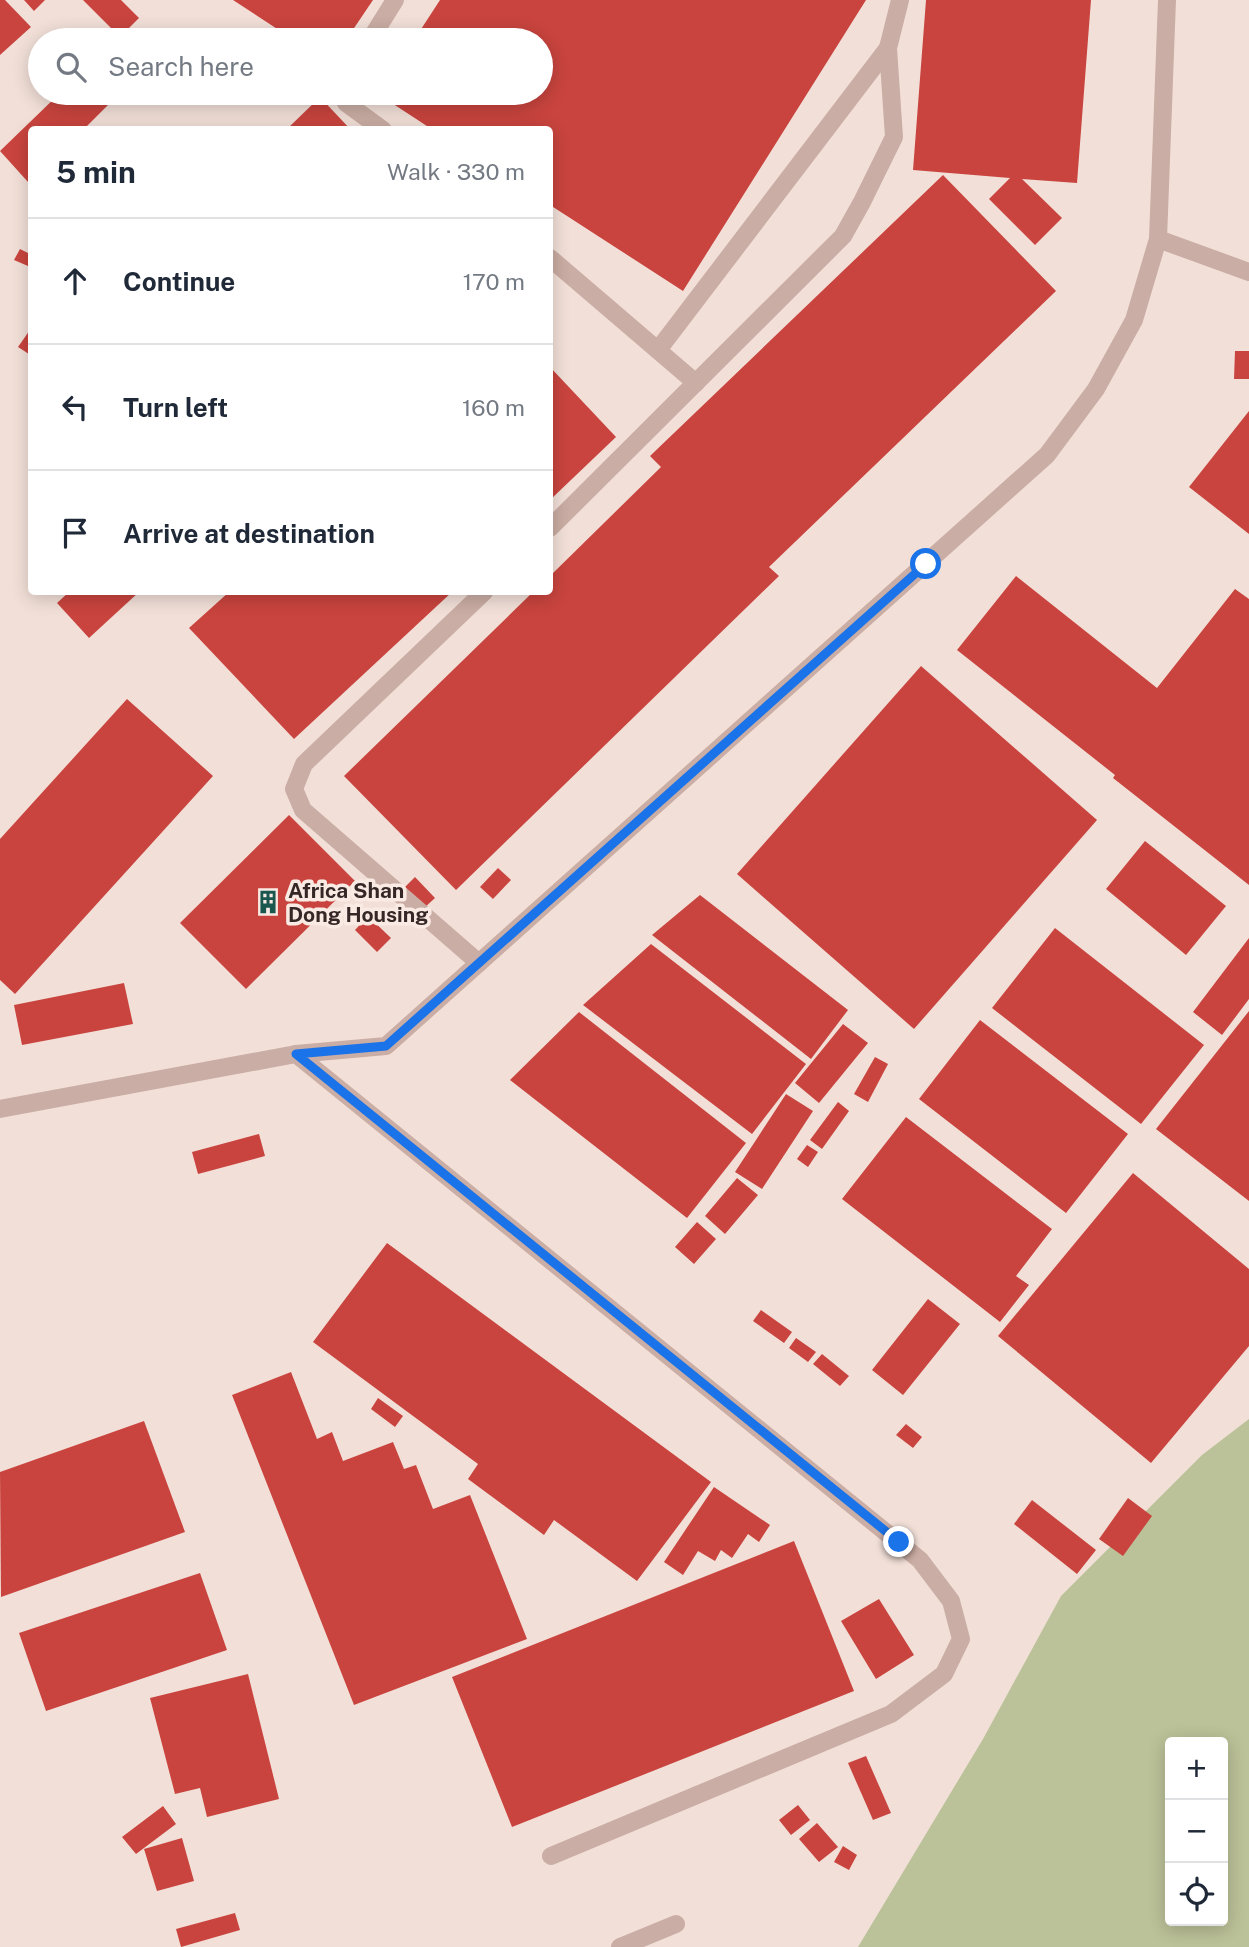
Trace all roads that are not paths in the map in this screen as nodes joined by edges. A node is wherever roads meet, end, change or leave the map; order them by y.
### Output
1 (395, 0) edge
2 (900, 0) edge
3 (1167, 0) edge
4 (378, 28) edge
5 (888, 48) junction
6 (349, 105) edge
7 (378, 126) edge
8 (1158, 239) junction
9 (553, 261) edge
10 (1249, 272) edge
11 (658, 350) junction
12 (696, 383) junction
13 (553, 525) edge
14 (481, 595) edge
15 (479, 963) junction
16 (296, 1054) junction
17 (0, 1109) edge
18 (551, 1856) dead end
19 (676, 1924) dead end
20 (620, 1947) edge

1 - 4 street
2 - 5 street
3 - 8 street
5 - 11 street
5 - 12 street
6 - 7 street
8 - 10 street
8 - 15 street
9 - 11 street
11 - 12 street
12 - 13 street
14 - 15 street
15 - 16 street
16 - 17 street
16 - 18 street
19 - 20 street

